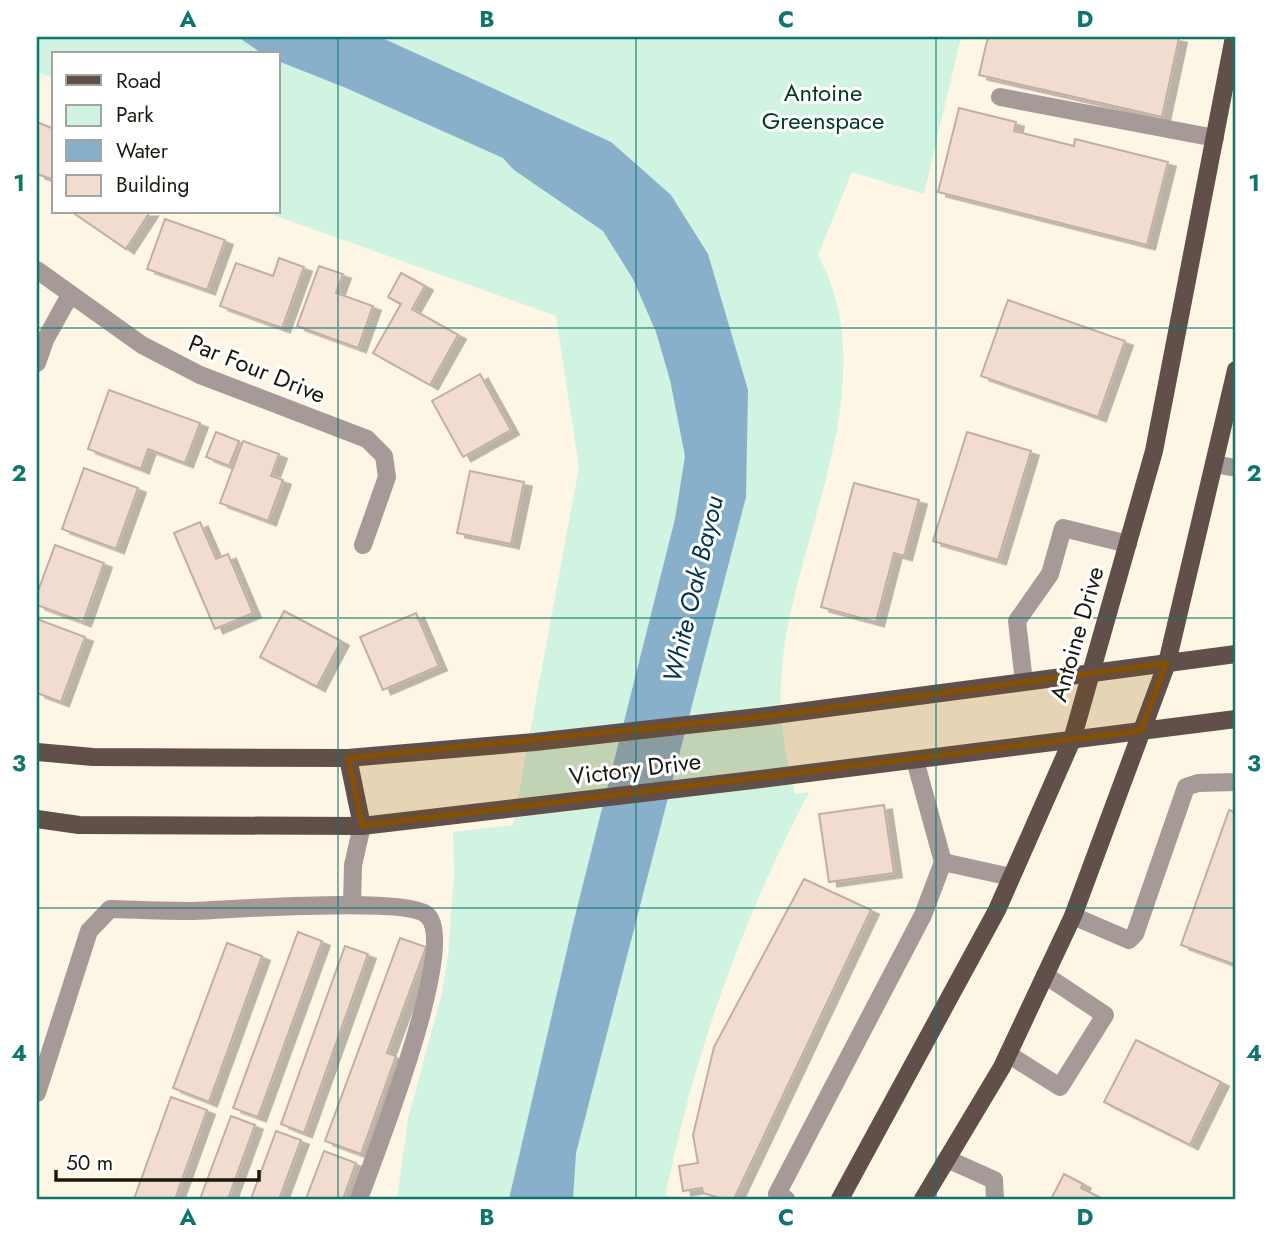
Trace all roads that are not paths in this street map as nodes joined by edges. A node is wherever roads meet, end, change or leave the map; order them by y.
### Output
1 (1234, 37) edge
2 (1000, 97) dead end
3 (1229, 100) edge
4 (1215, 138) junction
5 (37, 270) edge
6 (70, 295) junction
7 (37, 363) edge
8 (1236, 370) edge
9 (1214, 464) junction
10 (1236, 468) edge
11 (1128, 544) junction
12 (363, 545) dead end
13 (1236, 654) edge
14 (1167, 663) junction
15 (1092, 673) junction
16 (1024, 682) junction
17 (1236, 719) edge
18 (1140, 731) junction
19 (1072, 740) junction
20 (37, 752) edge
21 (348, 758) junction
22 (915, 760) junction
23 (1236, 782) edge
24 (37, 819) edge
25 (362, 825) junction
26 (943, 862) junction
27 (1011, 877) junction
28 (352, 905) junction
29 (1073, 916) junction
30 (1045, 975) junction
31 (1008, 1054) junction
32 (37, 1093) edge
33 (947, 1159) junction
34 (359, 1199) edge
35 (786, 1199) edge
36 (840, 1199) edge
37 (923, 1199) edge
38 (995, 1199) edge

1 - 3 main road, Antoine Drive
2 - 4 street
3 - 4 main road, Antoine Drive
4 - 11 main road, Antoine Drive
5 - 6 street, Par Four Drive
6 - 7 street
6 - 12 street, Par Four Drive
8 - 9 main road
9 - 10 street
9 - 14 main road
11 - 15 main road, Antoine Drive
11 - 16 street
13 - 14 main road, Victory Drive
14 - 15 main road, Victory Drive
14 - 18 main road
15 - 16 main road, Victory Drive
15 - 19 main road, Antoine Drive
16 - 21 main road, Victory Drive
17 - 18 main road, Victory Drive
18 - 19 main road, Victory Drive
18 - 29 main road
19 - 22 main road, Victory Drive
19 - 27 main road, Antoine Drive
20 - 21 main road, Victory Drive
21 - 25 main road
22 - 25 main road, Victory Drive
22 - 26 street
23 - 29 street
24 - 25 main road, Victory Drive
25 - 28 street
26 - 27 street
26 - 35 street
27 - 36 main road, Antoine Drive
28 - 32 street
28 - 34 street
29 - 30 main road
30 - 31 main road
30 - 31 street
31 - 33 main road
33 - 37 main road
33 - 38 street

